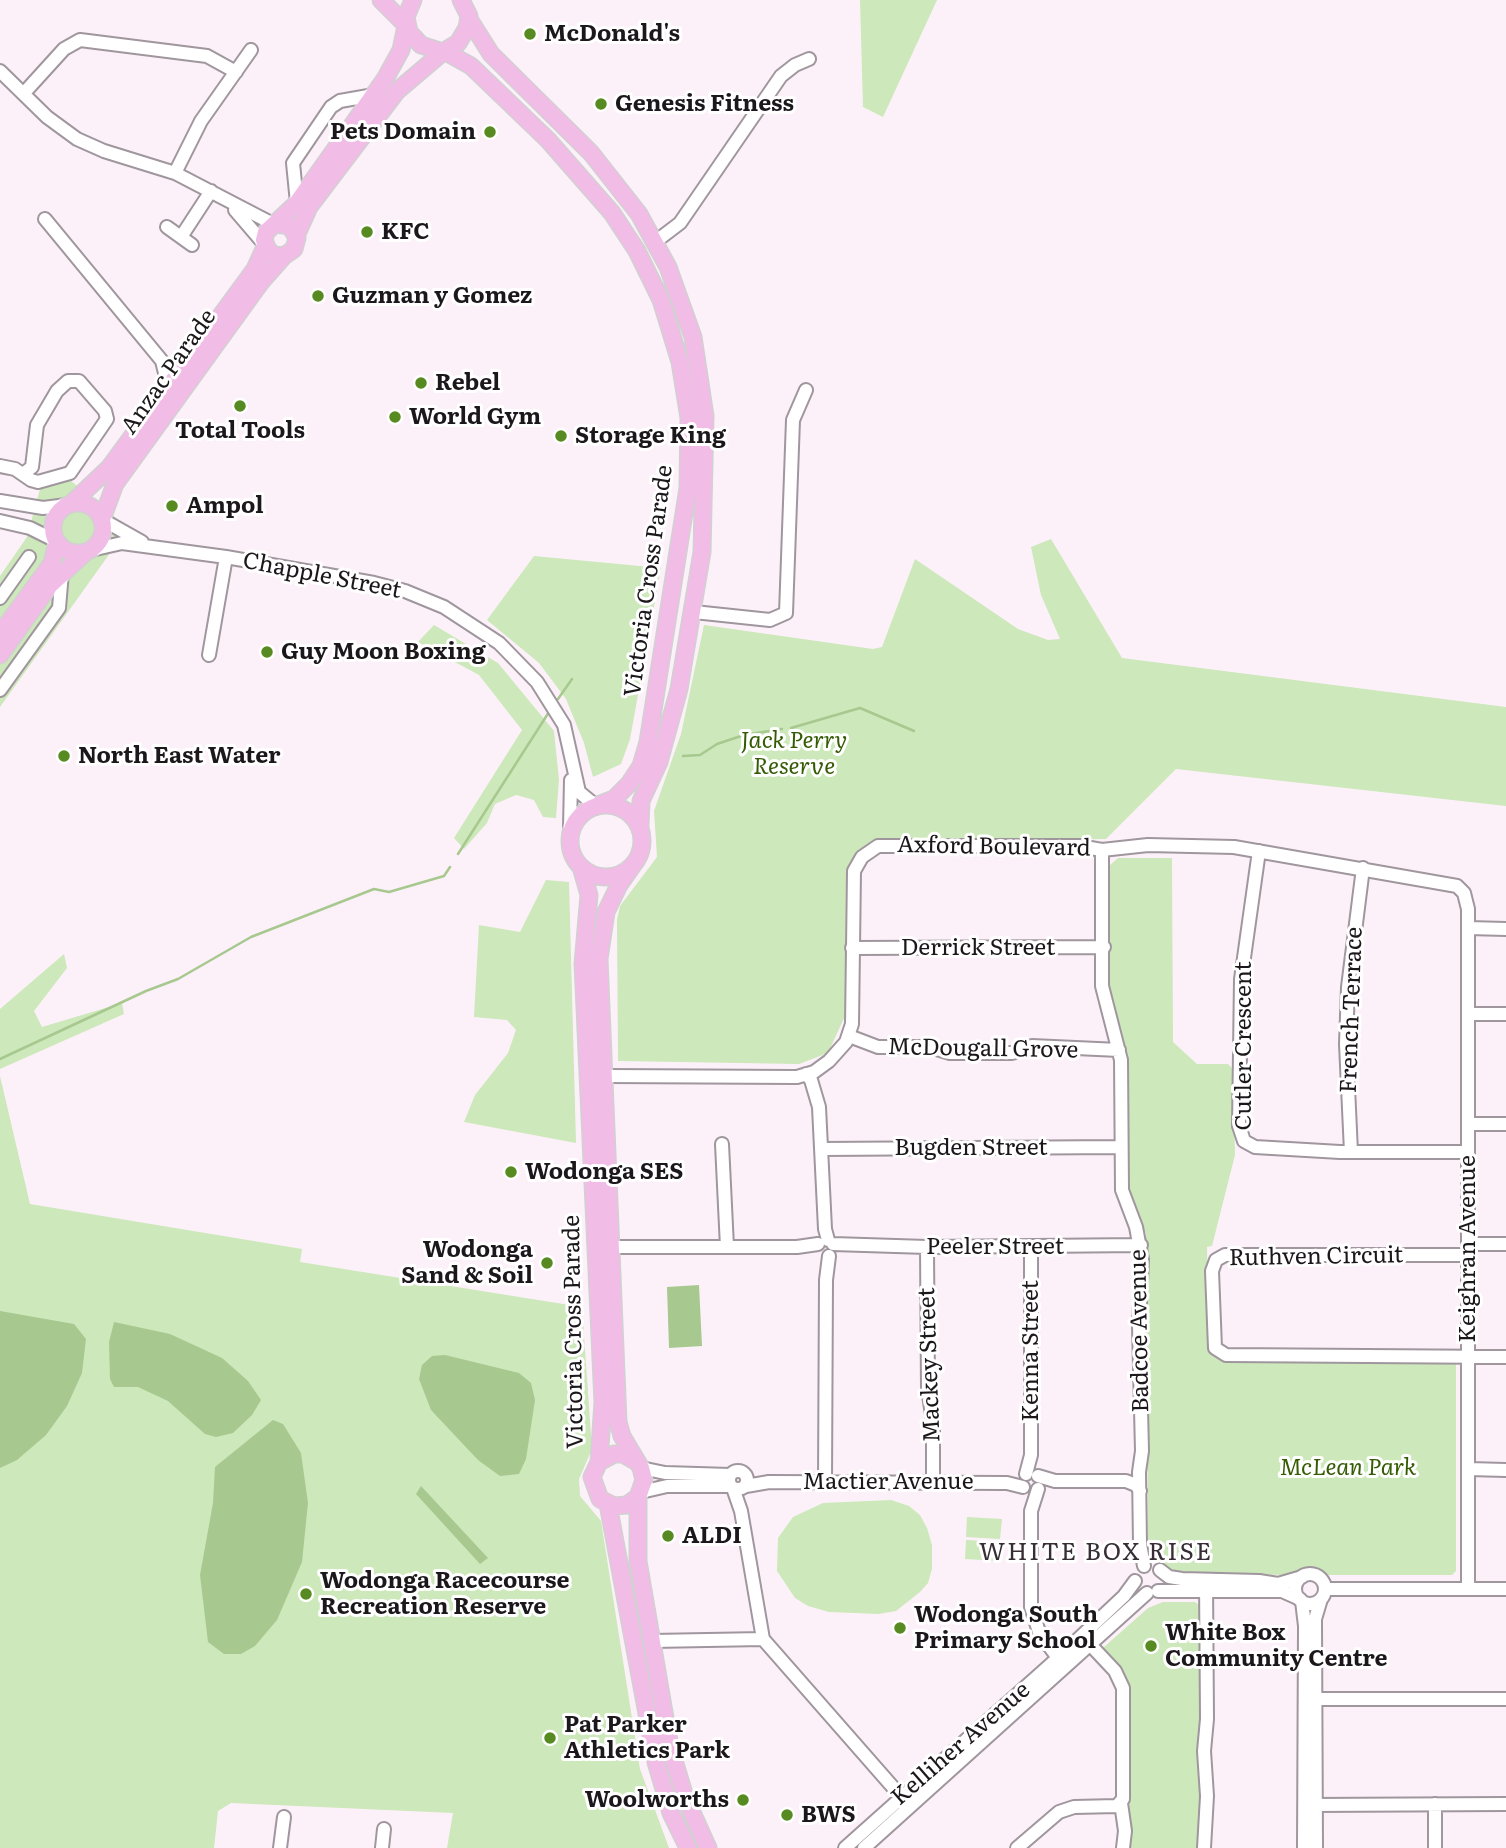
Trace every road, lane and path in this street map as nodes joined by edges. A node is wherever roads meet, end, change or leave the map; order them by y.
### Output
1 (381, 0) edge
2 (413, 0) edge
3 (461, 0) edge
4 (469, 12) edge
5 (406, 25) junction
6 (251, 50) dead end
7 (444, 51) junction
8 (809, 59) dead end
9 (0, 71) edge
10 (236, 72) junction
11 (526, 89) junction
12 (24, 93) junction
13 (374, 95) junction
14 (545, 108) junction
15 (532, 125) junction
16 (548, 140) junction
17 (175, 173) junction
18 (211, 191) junction
19 (624, 194) junction
20 (228, 202) junction
21 (297, 203) junction
22 (606, 206) junction
23 (45, 219) dead end
24 (276, 225) junction
25 (167, 227) dead end
26 (296, 236) junction
27 (181, 237) junction
28 (655, 242) junction
29 (192, 245) dead end
30 (265, 246) junction
31 (284, 256) junction
32 (158, 356) junction
33 (185, 361) junction
34 (168, 385) junction
35 (806, 390) dead end
36 (0, 466) edge
37 (23, 474) junction
38 (0, 501) edge
39 (70, 504) junction
40 (102, 520) junction
41 (0, 521) edge
42 (56, 541) junction
43 (150, 545) junction
44 (88, 551) junction
45 (29, 557) dead end
46 (226, 557) junction
47 (58, 567) junction
48 (13, 581) junction
49 (0, 598) edge
50 (694, 612) junction
51 (0, 634) edge
52 (0, 655) edge
53 (209, 655) dead end
54 (0, 690) edge
55 (572, 769) junction
56 (597, 806) junction
57 (640, 827) junction
58 (570, 828) junction
59 (1102, 850) junction
60 (1259, 851) junction
61 (633, 865) junction
62 (581, 867) junction
63 (1363, 868) junction
64 (1468, 909) joint
65 (1468, 928) junction
66 (1506, 929) edge
67 (1104, 947) junction
68 (852, 948) junction
69 (1468, 1014) junction
70 (1506, 1014) edge
71 (849, 1036) junction
72 (1119, 1050) junction
73 (806, 1074) junction
74 (606, 1076) junction
75 (587, 1077) junction
76 (1468, 1124) junction
77 (1506, 1124) edge
78 (722, 1144) dead end
79 (1120, 1147) junction
80 (821, 1149) junction
81 (1351, 1152) junction
82 (1468, 1152) junction
83 (612, 1208) junction
84 (594, 1209) junction
85 (1506, 1244) edge
86 (1140, 1245) junction
87 (825, 1246) junction
88 (613, 1247) junction
89 (727, 1247) junction
90 (927, 1247) junction
91 (1031, 1247) junction
92 (1468, 1249) junction
93 (1468, 1356) junction
94 (1506, 1357) edge
95 (599, 1462) junction
96 (639, 1465) junction
97 (1468, 1469) junction
98 (1506, 1470) edge
99 (825, 1482) junction
100 (933, 1482) junction
101 (1031, 1482) junction
102 (739, 1483) junction
103 (1140, 1491) junction
104 (640, 1495) junction
105 (608, 1504) junction
106 (1144, 1566) junction
107 (1160, 1570) junction
108 (1302, 1577) junction
109 (1135, 1581) junction
110 (1205, 1586) junction
111 (1468, 1589) junction
112 (1506, 1589) edge
113 (1153, 1592) junction
114 (1323, 1594) junction
115 (1301, 1600) junction
116 (763, 1639) junction
117 (1086, 1640) junction
118 (652, 1641) junction
119 (1058, 1658) junction
120 (1310, 1699) junction
121 (1506, 1699) edge
122 (905, 1801) junction
123 (1121, 1803) junction
124 (1435, 1804) junction
125 (1506, 1804) edge
126 (1310, 1805) junction
127 (284, 1817) dead end
128 (384, 1829) dead end
129 (280, 1848) edge
130 (382, 1848) edge
131 (688, 1848) edge
132 (708, 1848) edge
133 (845, 1848) edge
134 (864, 1848) edge
135 (1017, 1848) edge
136 (1123, 1848) edge
137 (1204, 1848) edge
138 (1304, 1848) edge
139 (1316, 1848) edge
140 (1434, 1848) edge

1 - 5 main road, Victoria Cross Parade
2 - 5 main road
3 - 4 main road, Victoria Cross Parade
4 - 7 main road
4 - 11 main road, Victoria Cross Parade
5 - 7 main road, Victoria Cross Parade
5 - 13 main road
6 - 10 street
7 - 15 main road, Victoria Cross Parade
7 - 26 main road
8 - 28 street
9 - 12 street
10 - 12 street
10 - 17 street
11 - 14 main road, Victoria Cross Parade
11 - 15 main road
12 - 17 street
13 - 21 main road
13 - 21 street
14 - 16 main road
14 - 19 main road, Victoria Cross Parade
15 - 16 main road, Victoria Cross Parade
16 - 22 main road, Victoria Cross Parade
17 - 18 street
18 - 20 street
18 - 27 street
19 - 22 main road
19 - 28 main road, Victoria Cross Parade
20 - 24 street
20 - 30 street
21 - 24 main road
22 - 56 main road, Victoria Cross Parade
23 - 32 street
24 - 26 main road
24 - 30 main road
25 - 27 street
26 - 31 main road
27 - 29 street
28 - 50 main road, Victoria Cross Parade
30 - 31 main road
30 - 33 main road, Anzac Parade
31 - 40 main road, Anzac Parade
32 - 33 street
32 - 34 street
33 - 34 main road, Anzac Parade
34 - 39 main road, Anzac Parade
35 - 50 street
36 - 37 street
37 - 37 street
38 - 39 street
39 - 40 main road
39 - 42 main road
40 - 43 street, Chapple Street
40 - 44 main road
41 - 42 street
42 - 44 main road
42 - 47 main road
43 - 44 street, Chapple Street
43 - 46 street, Chapple Street
44 - 47 main road
45 - 48 street
46 - 53 street
46 - 55 street, Chapple Street
47 - 48 street
47 - 51 main road
47 - 52 main road
47 - 54 street
48 - 49 street
50 - 57 main road, Victoria Cross Parade
55 - 56 street, Chapple Street
55 - 58 street, Chapple Street
56 - 57 main road
56 - 58 main road
57 - 61 main road
58 - 62 main road
59 - 60 street, Axford Boulevard
59 - 67 street, Badcoe Avenue
59 - 68 street, Axford Boulevard
60 - 63 street, Axford Boulevard
60 - 81 street, Cutler Crescent
61 - 62 main road
61 - 74 main road, Victoria Cross Parade
62 - 75 main road, Victoria Cross Parade
63 - 64 street, Axford Boulevard
63 - 81 street, French Terrace
64 - 65 street, Keighran Avenue
65 - 66 street
65 - 69 street, Keighran Avenue
67 - 68 street, Derrick Street
67 - 72 street, Badcoe Avenue
68 - 71 street, Axford Boulevard
69 - 70 street
69 - 76 street, Keighran Avenue
71 - 72 street, McDougall Grove
71 - 73 street
72 - 79 street, Badcoe Avenue
73 - 74 street
73 - 80 street
74 - 75 main road
74 - 83 main road, Victoria Cross Parade
75 - 84 main road, Victoria Cross Parade
76 - 77 street
76 - 82 street, Keighran Avenue
78 - 89 street
79 - 80 street, Bugden Street
79 - 86 street, Badcoe Avenue
80 - 87 street
81 - 82 street, Cutler Crescent
82 - 92 street, Keighran Avenue
83 - 84 main road
83 - 88 main road, Victoria Cross Parade
84 - 95 main road, Victoria Cross Parade
85 - 92 street
86 - 91 street, Peeler Street
86 - 103 street, Badcoe Avenue
87 - 89 street, Peeler Street
87 - 90 street, Peeler Street
87 - 99 street
88 - 89 street, Peeler Street
88 - 96 main road, Victoria Cross Parade
90 - 91 street, Peeler Street
90 - 100 street, Mackey Street
91 - 101 street, Kenna Street
92 - 93 street, Keighran Avenue
92 - 93 street, Ruthven Circuit
93 - 94 street
93 - 97 street, Keighran Avenue
95 - 96 main road
95 - 105 main road
96 - 102 street, Mactier Avenue
96 - 104 main road
97 - 98 street
97 - 111 street, Keighran Avenue
99 - 100 street, Mactier Avenue
99 - 102 street, Mactier Avenue
100 - 101 street, Mactier Avenue
101 - 103 street, Mactier Avenue
101 - 119 street, Kenna Street
102 - 104 street, Mactier Avenue
102 - 116 street
103 - 106 street, Badcoe Avenue
104 - 105 main road
104 - 118 main road
105 - 131 main road
106 - 107 street
106 - 109 street
107 - 110 street
107 - 113 street
108 - 110 street
108 - 114 street
108 - 115 street
109 - 113 street
109 - 117 street, Kelliher Avenue
110 - 113 street
110 - 115 street
110 - 137 street
111 - 112 street
111 - 114 street
113 - 117 street, Kelliher Avenue
114 - 115 street
114 - 120 street
115 - 120 street
116 - 118 street
116 - 122 street
117 - 119 street, Kelliher Avenue
117 - 122 street, Kelliher Avenue
117 - 123 street
118 - 132 main road
119 - 122 street, Kelliher Avenue
120 - 121 street
120 - 126 street
122 - 133 street, Kelliher Avenue
122 - 134 street, Kelliher Avenue
123 - 135 street
123 - 136 street
124 - 125 street
124 - 126 street
124 - 140 street
126 - 138 street
126 - 139 street
127 - 129 street
128 - 130 street

